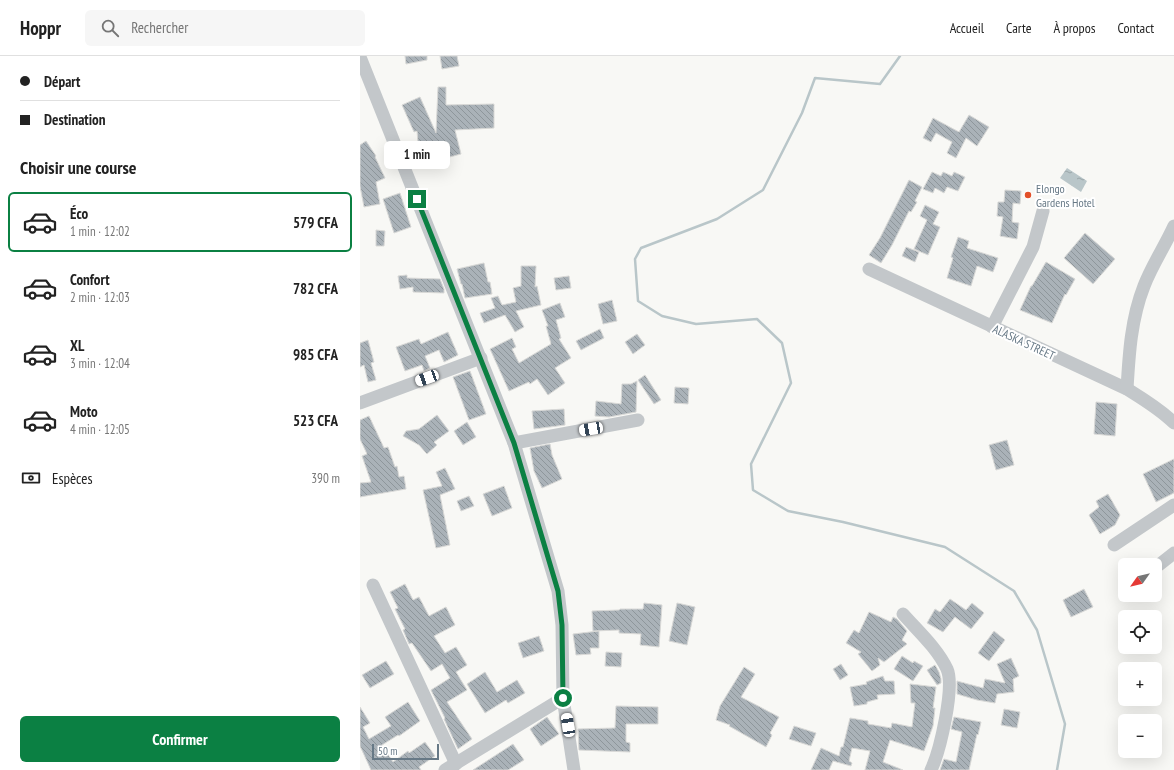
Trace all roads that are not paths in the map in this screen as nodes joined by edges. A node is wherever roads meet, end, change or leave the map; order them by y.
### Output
1 (360, 56) edge
2 (1042, 211) dead end
3 (1174, 226) edge
4 (869, 269) dead end
5 (992, 327) junction
6 (481, 358) junction
7 (1127, 389) junction
8 (360, 403) edge
9 (638, 420) dead end
10 (1174, 423) edge
11 (514, 443) junction
12 (1174, 504) edge
13 (1114, 545) dead end
14 (1174, 553) edge
15 (1162, 562) edge
16 (373, 585) dead end
17 (903, 614) dead end
18 (563, 698) junction
19 (450, 767) edge
20 (574, 770) edge
21 (931, 770) edge

1 - 6 street
2 - 5 street
3 - 7 street
4 - 5 street, ALASKA STREET
5 - 7 street, ALASKA STREET
6 - 8 street
6 - 11 street
7 - 10 street, ALASKA STREET
9 - 11 street
11 - 18 street
12 - 13 street
14 - 15 street
16 - 19 street
17 - 21 street
18 - 19 street
18 - 20 street

